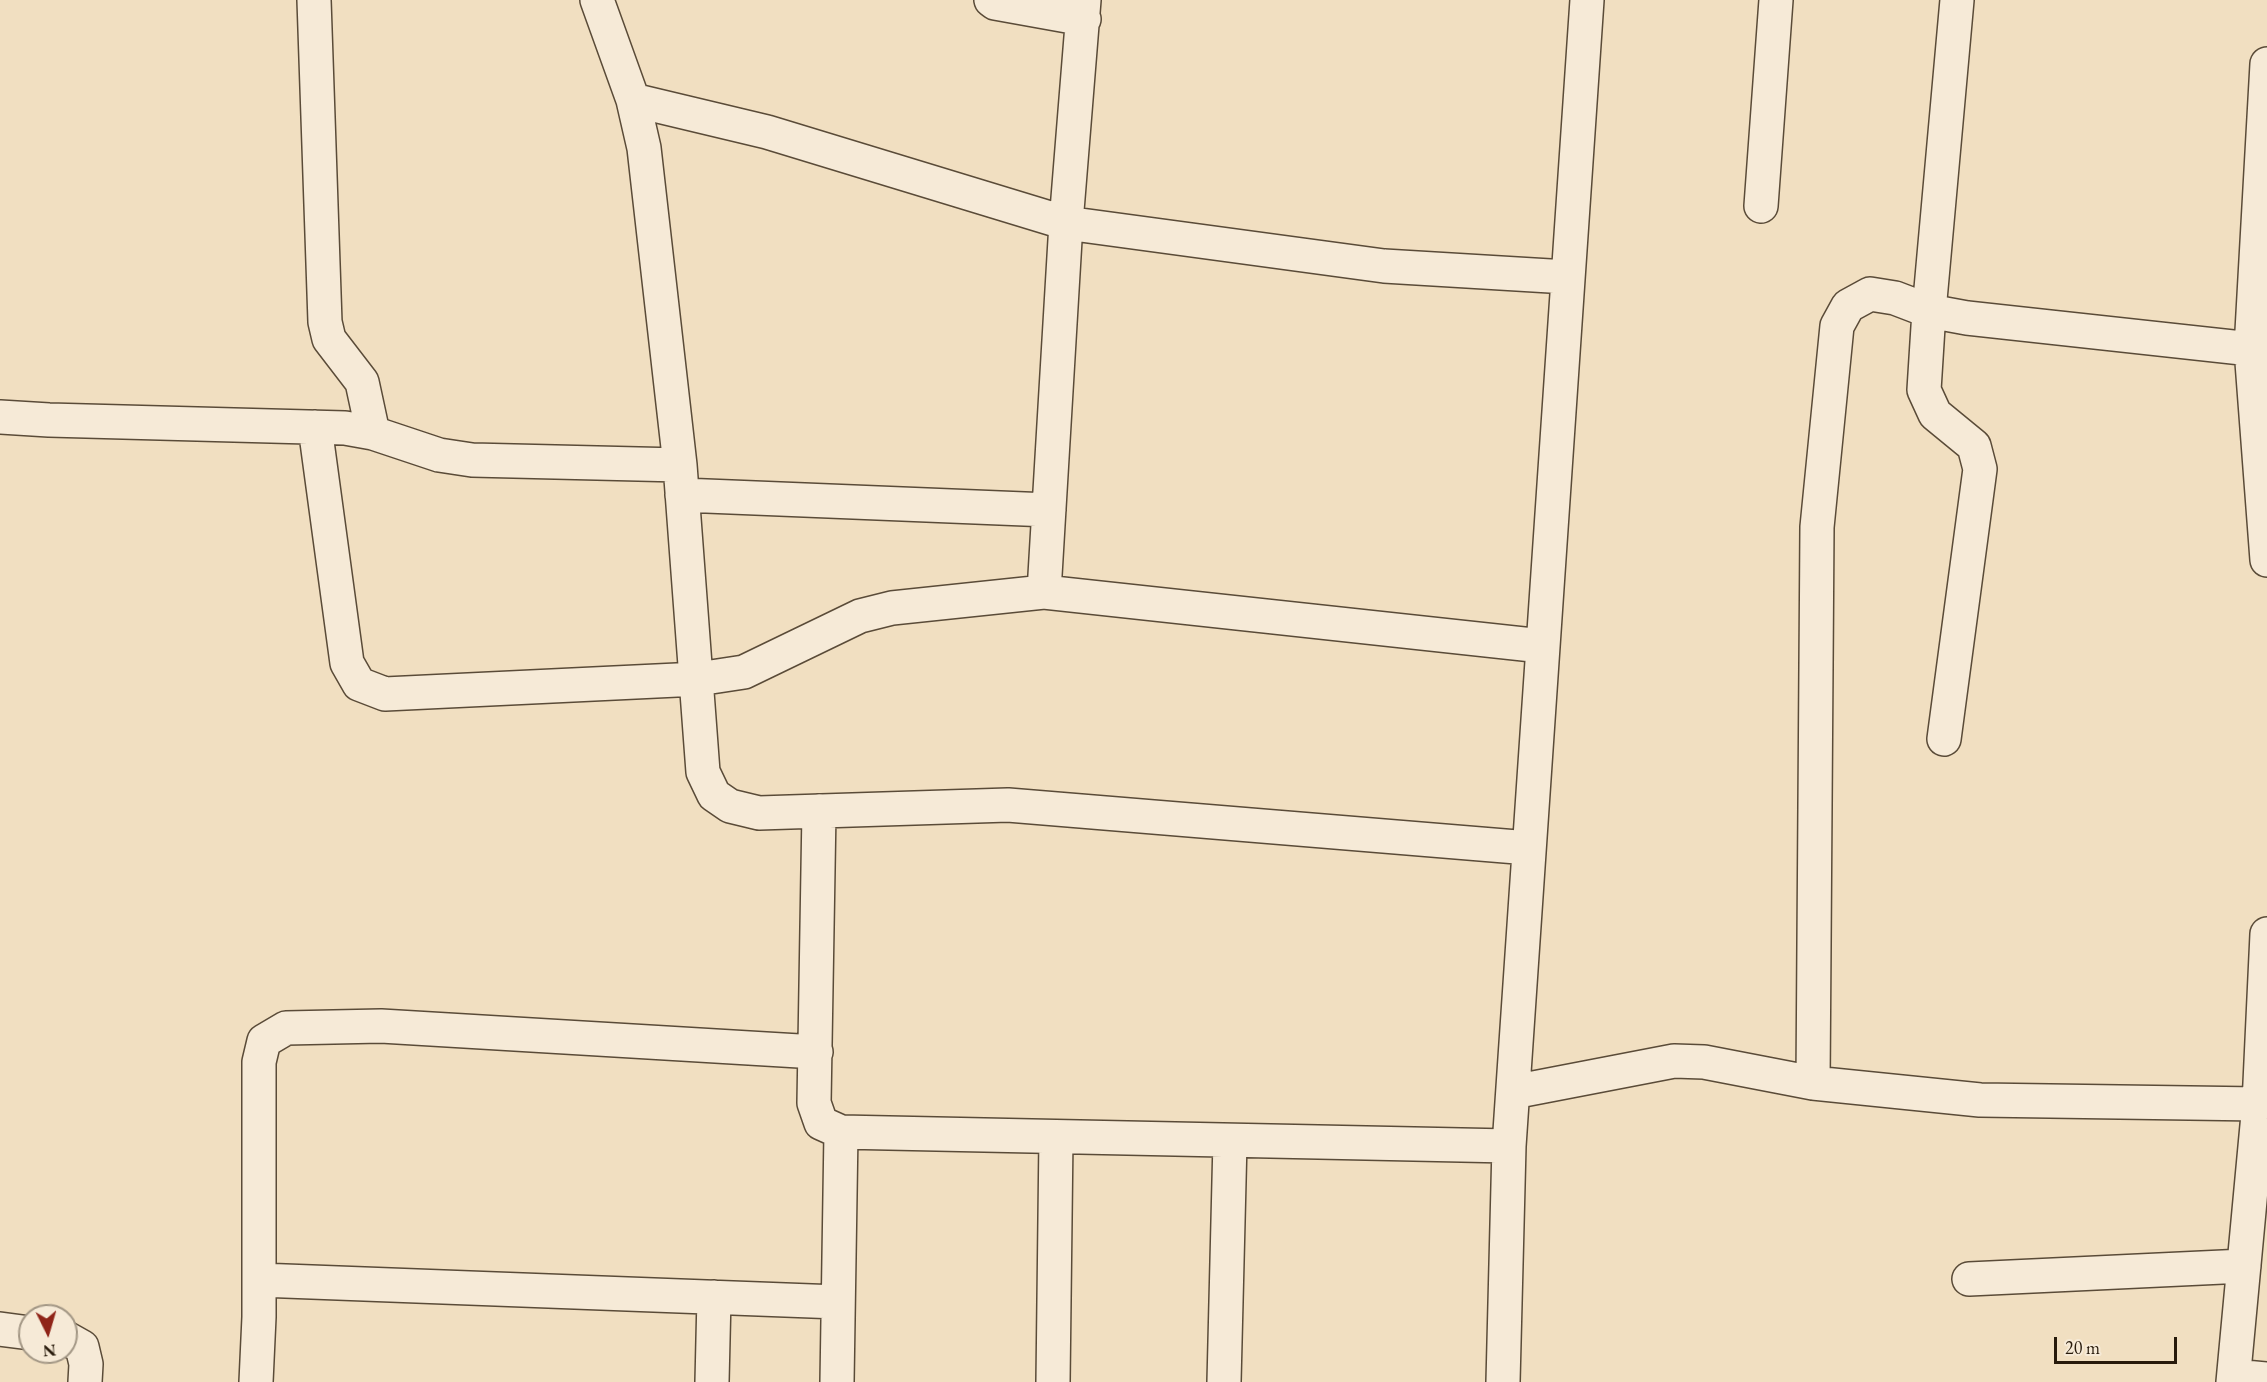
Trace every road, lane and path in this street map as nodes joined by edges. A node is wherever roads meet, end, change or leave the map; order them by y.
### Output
1 (314, 0) edge
2 (597, 0) edge
3 (991, 0) edge
4 (1587, 0) edge
5 (1776, 0) edge
6 (1957, 0) edge
7 (1084, 9) edge
8 (2267, 64) edge
9 (633, 100) junction
10 (1761, 206) dead end
11 (1066, 223) junction
12 (1567, 277) junction
13 (1929, 311) junction
14 (2251, 349) junction
15 (0, 417) edge
16 (315, 427) junction
17 (373, 433) junction
18 (681, 480) junction
19 (1049, 510) junction
20 (2267, 560) edge
21 (1044, 592) junction
22 (1542, 646) junction
23 (698, 678) junction
24 (1944, 739) dead end
25 (819, 811) junction
26 (1529, 848) junction
27 (2267, 934) edge
28 (816, 1052) junction
29 (1813, 1083) junction
30 (1513, 1092) junction
31 (2259, 1104) junction
32 (841, 1132) junction
33 (1056, 1137) junction
34 (1230, 1141) junction
35 (1509, 1146) junction
36 (2244, 1266) junction
37 (1969, 1279) dead end
38 (259, 1280) junction
39 (714, 1297) junction
40 (838, 1302) junction
41 (0, 1329) edge
42 (18, 1331) edge
43 (78, 1345) edge
44 (2233, 1379) edge
45 (2267, 1379) edge
46 (85, 1382) edge
47 (256, 1382) edge
48 (712, 1382) edge
49 (837, 1382) edge
50 (1053, 1382) edge
51 (1224, 1382) edge
52 (1503, 1382) edge

1 - 17 street
2 - 9 street
3 - 7 street
4 - 12 street
5 - 10 street
6 - 13 street
7 - 11 street
8 - 14 street
9 - 11 street
9 - 18 street
11 - 12 street
11 - 19 street
12 - 22 street
13 - 14 street
13 - 24 street
13 - 29 street
14 - 20 street
15 - 16 street
16 - 17 street
16 - 23 street
17 - 18 street
18 - 19 street
18 - 23 street
19 - 21 street
21 - 22 street
21 - 23 street
22 - 26 street
23 - 25 street
25 - 26 street
25 - 28 street
26 - 30 street
27 - 31 street
28 - 32 street
28 - 38 street
29 - 30 street
29 - 31 street
30 - 35 street
31 - 36 street
32 - 33 street
32 - 40 street
33 - 34 street
33 - 50 street
34 - 35 street
34 - 51 street
35 - 52 street
36 - 37 street
36 - 44 street
38 - 39 street
38 - 47 street
39 - 40 street
39 - 48 street
40 - 49 street
41 - 42 street
43 - 46 street
44 - 45 street

